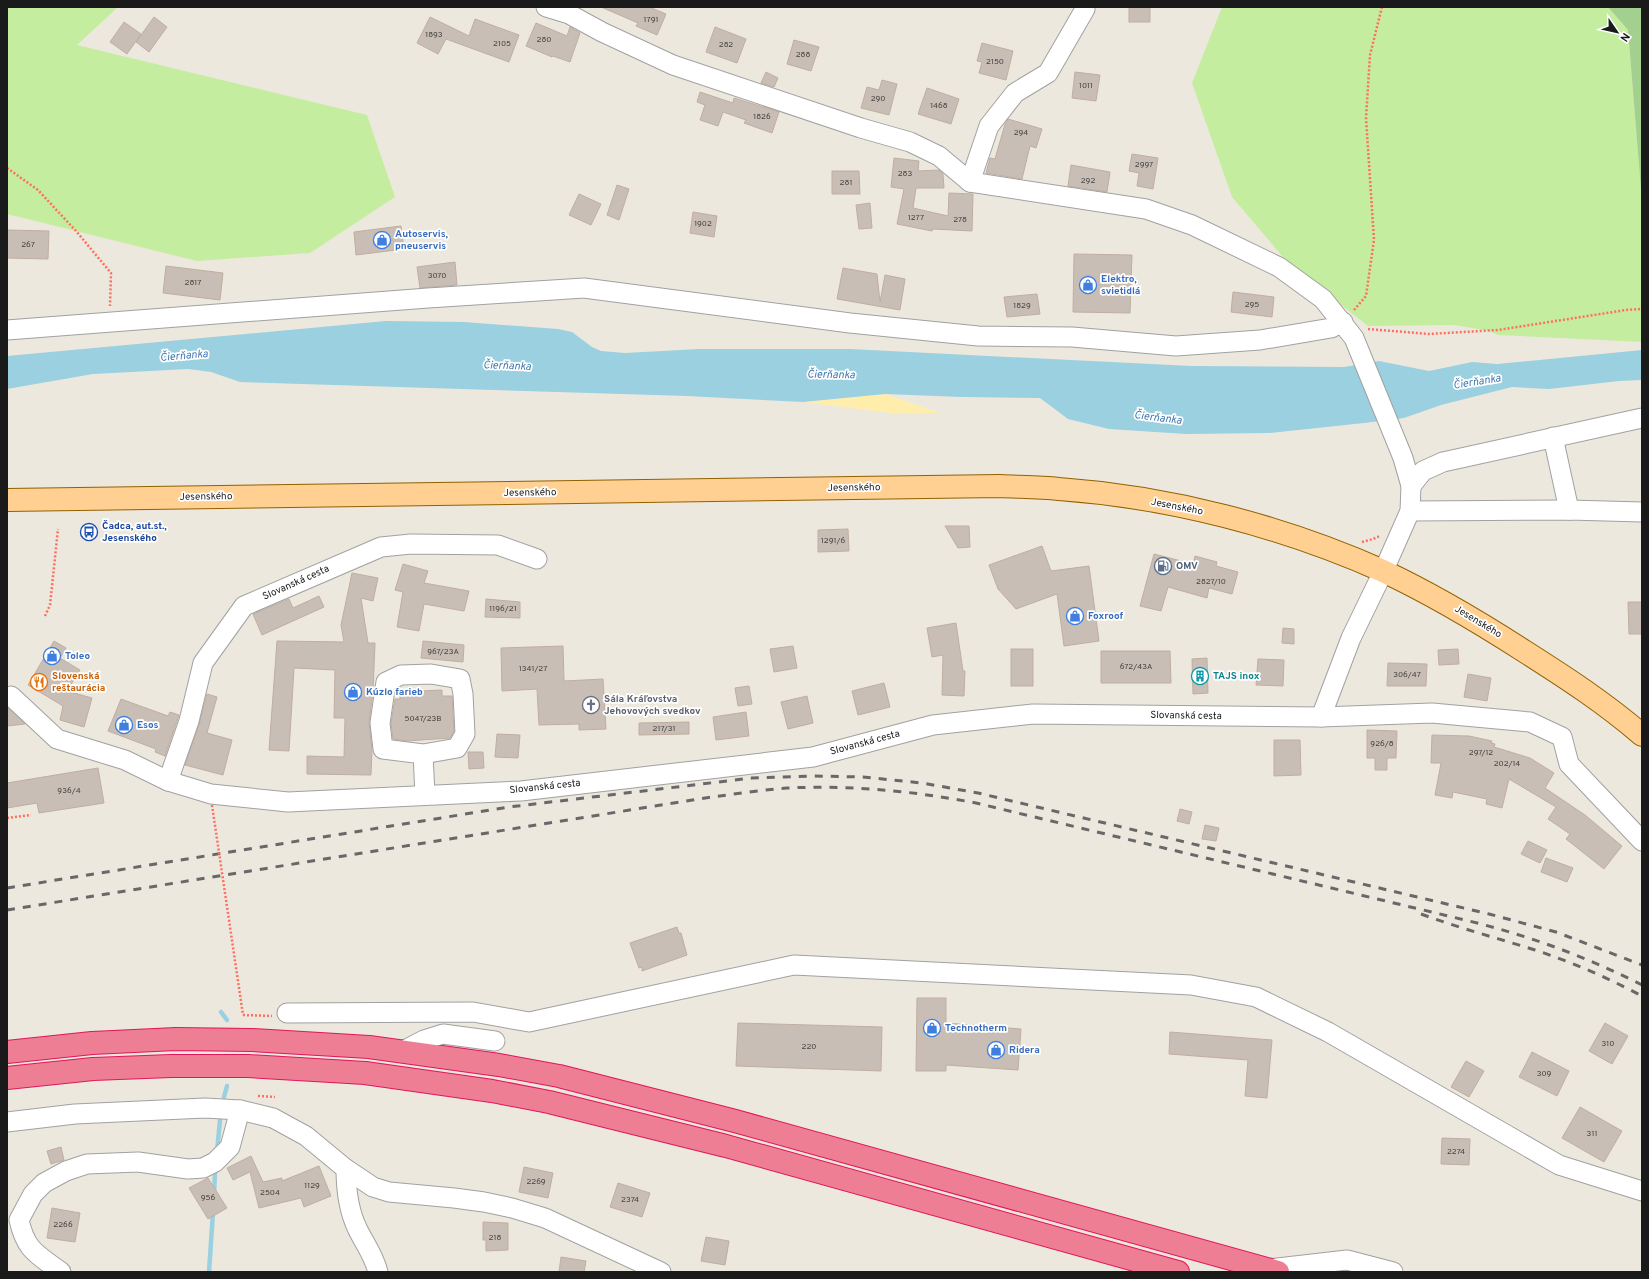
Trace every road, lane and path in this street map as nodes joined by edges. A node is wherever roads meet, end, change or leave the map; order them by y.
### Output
1 (546, 7) edge
2 (1382, 7) edge
3 (1085, 9) dead end
4 (7, 168) edge
5 (970, 182) junction
6 (1642, 309) edge
7 (107, 321) junction
8 (1344, 324) junction
9 (7, 330) edge
10 (1642, 418) edge
11 (1553, 437) junction
12 (1411, 486) junction
13 (7, 500) edge
14 (1569, 510) junction
15 (1410, 511) junction
16 (1642, 512) edge
17 (58, 529) dead end
18 (1383, 532) dead end
19 (1357, 540) dead end
20 (537, 559) dead end
21 (1383, 572) junction
22 (45, 616) dead end
23 (11, 696) dead end
24 (1321, 717) junction
25 (1642, 735) edge
26 (423, 754) junction
27 (168, 781) junction
28 (425, 795) junction
29 (212, 805) dead end
30 (31, 815) dead end
31 (7, 818) edge
32 (1642, 841) edge
33 (283, 1015) joint
34 (495, 1041) dead end
35 (403, 1051) junction
36 (7, 1052) edge
37 (7, 1078) edge
38 (240, 1110) junction
39 (7, 1122) edge
40 (346, 1169) junction
41 (1642, 1191) edge
42 (1273, 1271) edge
43 (61, 1272) edge
44 (378, 1272) edge
45 (661, 1272) edge
46 (1178, 1272) edge
47 (1393, 1272) edge

1 - 5 street
2 - 8 path
3 - 5 street
4 - 7 path
5 - 8 street
6 - 8 path
7 - 8 street
7 - 9 street
8 - 12 street
10 - 11 street
11 - 12 street
11 - 14 street
12 - 15 street
13 - 21 main road, Jesenského
14 - 15 street
14 - 16 street
15 - 21 street
17 - 22 path
18 - 19 path
20 - 27 street, Slovanská cesta
21 - 24 street
21 - 25 main road, Jesenského
23 - 27 street, Slovanská cesta
24 - 28 street, Slovanská cesta
24 - 32 street, Slovanská cesta
26 - 26 street
26 - 28 street
27 - 28 street, Slovanská cesta
29 - 33 path, bridge
30 - 31 path
33 - 41 street
34 - 35 street
35 - 36 highway
35 - 42 highway
37 - 46 highway
38 - 39 street
38 - 40 street
38 - 43 street
40 - 44 street
40 - 45 street
42 - 47 street

